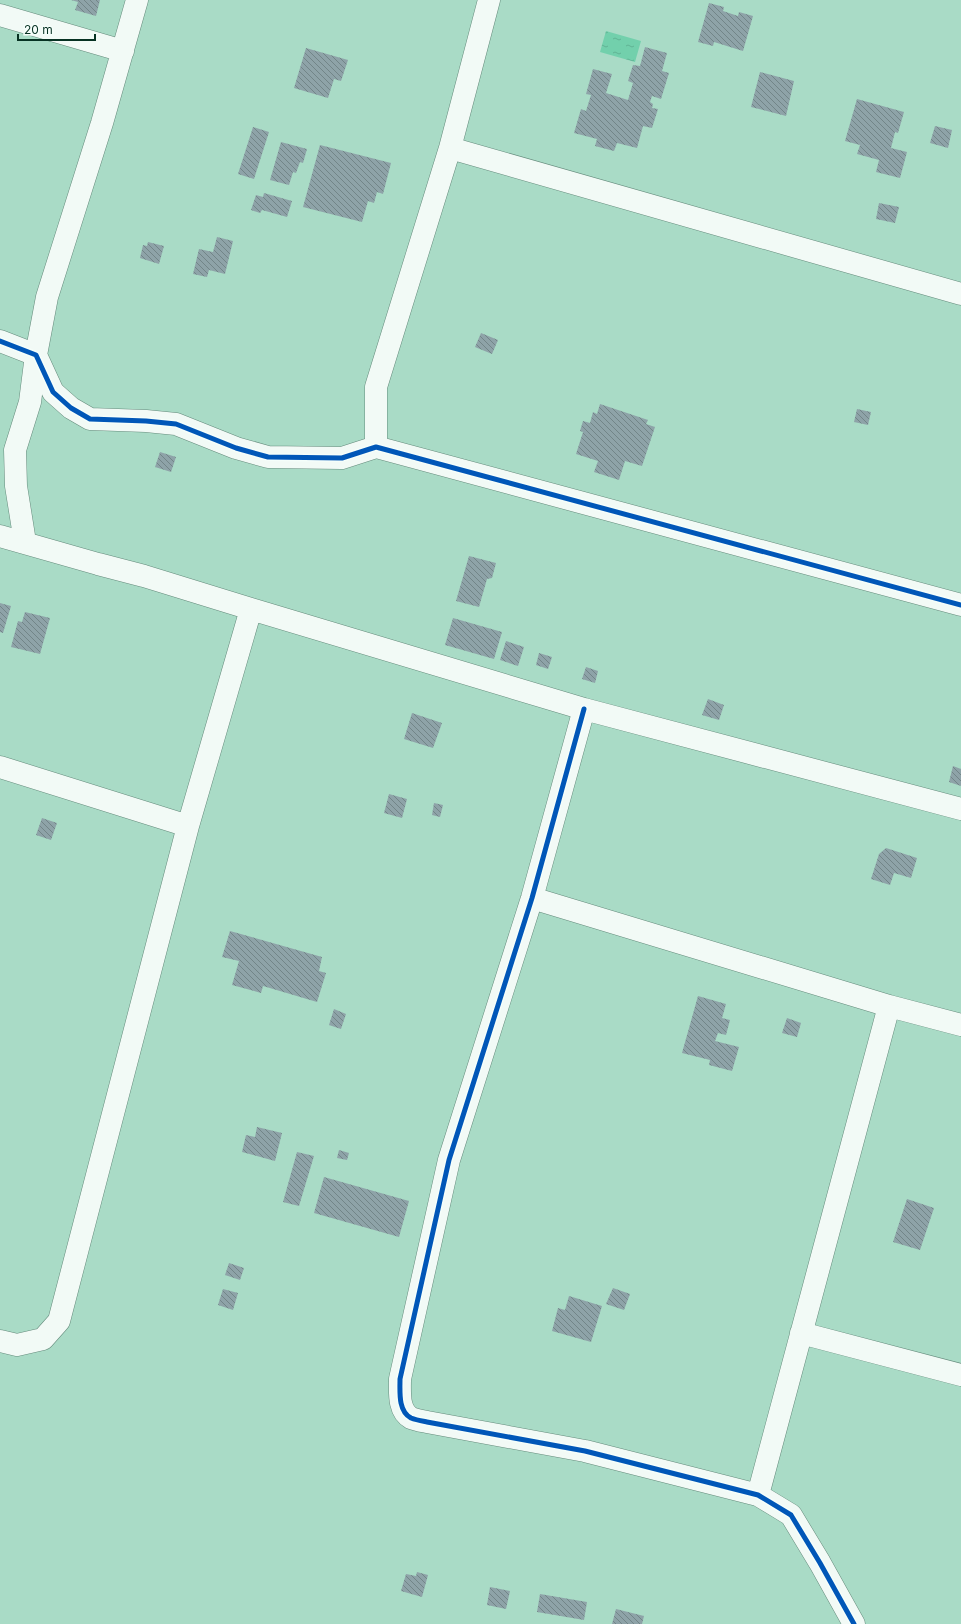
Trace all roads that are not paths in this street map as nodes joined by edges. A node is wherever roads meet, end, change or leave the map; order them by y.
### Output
1 (137, 0) edge
2 (489, 0) edge
3 (0, 15) edge
4 (123, 50) junction
5 (450, 148) junction
6 (961, 294) edge
7 (0, 342) edge
8 (36, 355) junction
9 (376, 447) junction
10 (0, 536) edge
11 (25, 542) junction
12 (961, 605) edge
13 (250, 609) junction
14 (584, 709) junction
15 (0, 767) edge
16 (961, 809) edge
17 (188, 826) junction
18 (532, 898) junction
19 (889, 1006) junction
20 (961, 1025) edge
21 (801, 1333) junction
22 (0, 1341) edge
23 (961, 1375) edge
24 (758, 1494) junction
25 (854, 1624) edge

1 - 4 street
2 - 5 street
3 - 4 street
4 - 8 street
5 - 6 street
5 - 9 street
7 - 8 street
8 - 9 street
8 - 11 street
9 - 12 street
10 - 11 street
11 - 13 street
13 - 14 street
13 - 17 street
14 - 16 street
14 - 18 street
15 - 17 street
17 - 22 street
18 - 19 street
18 - 24 street
19 - 20 street
19 - 21 street
21 - 23 street
21 - 24 street
24 - 25 street

